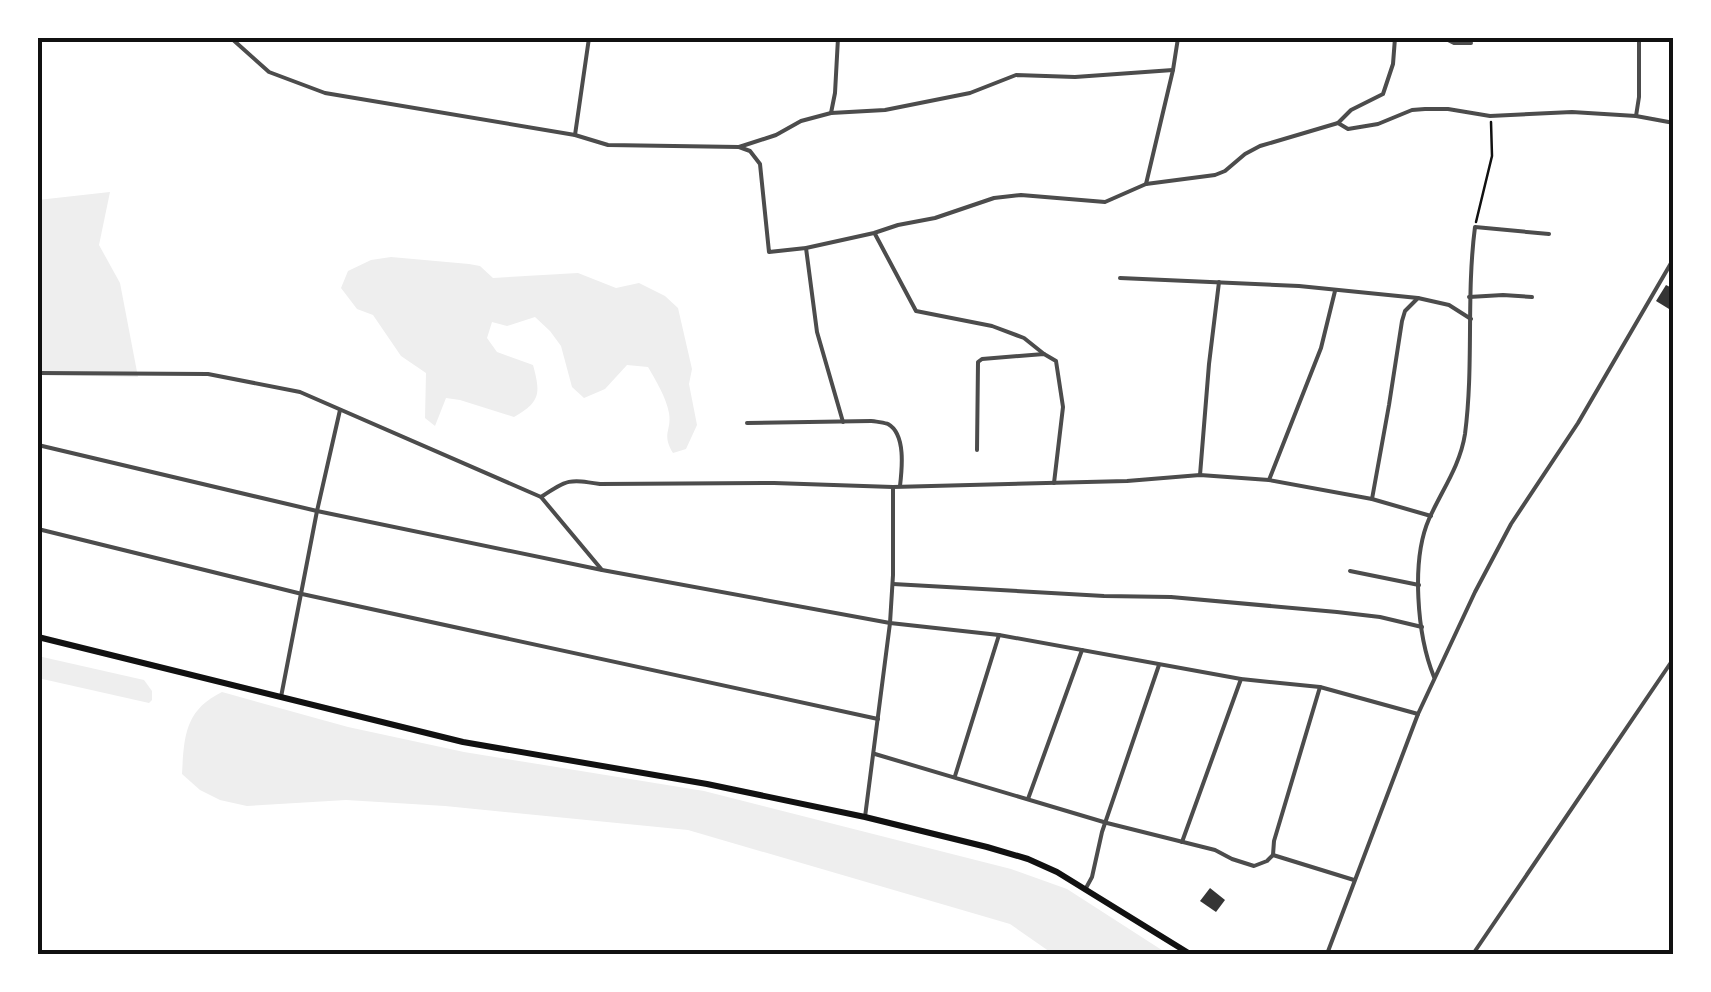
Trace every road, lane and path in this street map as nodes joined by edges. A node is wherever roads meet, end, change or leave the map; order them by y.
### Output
1 (231, 38) edge
2 (589, 38) edge
3 (838, 38) edge
4 (1178, 38) edge
5 (1395, 38) edge
6 (1444, 38) edge
7 (1638, 38) edge
8 (1472, 44) dead end
9 (1174, 70) junction
10 (831, 113) junction
11 (1490, 116) junction
12 (1636, 116) junction
13 (1338, 122) junction
14 (1674, 123) edge
15 (575, 135) junction
16 (739, 147) junction
17 (1146, 184) junction
18 (1475, 227) junction
19 (874, 233) junction
20 (1549, 234) dead end
21 (806, 248) junction
22 (1674, 258) edge
23 (1120, 278) dead end
24 (1219, 282) junction
25 (1335, 291) junction
26 (1469, 297) junction
27 (1532, 297) dead end
28 (1418, 298) junction
29 (1471, 320) junction
30 (1044, 354) junction
31 (38, 374) edge
32 (340, 410) junction
33 (843, 422) junction
34 (747, 423) dead end
35 (38, 445) edge
36 (977, 450) dead end
37 (1200, 475) junction
38 (1270, 480) junction
39 (1054, 483) junction
40 (896, 486) junction
41 (541, 497) junction
42 (1372, 499) junction
43 (317, 511) junction
44 (1431, 516) junction
45 (38, 530) edge
46 (602, 570) junction
47 (1350, 572) dead end
48 (893, 584) junction
49 (1419, 585) junction
50 (302, 594) junction
51 (890, 623) junction
52 (1422, 627) junction
53 (999, 635) junction
54 (38, 637) edge
55 (1082, 650) junction
56 (1674, 658) edge
57 (1159, 663) junction
58 (1434, 678) junction
59 (1241, 679) junction
60 (1320, 687) junction
61 (281, 697) junction
62 (1418, 714) junction
63 (878, 720) junction
64 (875, 754) junction
65 (955, 776) junction
66 (1028, 800) junction
67 (865, 817) junction
68 (1106, 824) junction
69 (1182, 842) junction
70 (1273, 854) junction
71 (1354, 880) junction
72 (1086, 888) junction
73 (1190, 954) edge
74 (1327, 954) edge
75 (1473, 954) edge

1 - 15 street
2 - 15 street
3 - 10 street
4 - 9 street
5 - 13 street
6 - 8 street
7 - 12 street
9 - 10 street
9 - 17 street
10 - 16 street
11 - 12 street
11 - 13 street
11 - 18 path
12 - 14 street
13 - 17 street
15 - 16 street
16 - 21 street
17 - 19 street
18 - 20 street
18 - 26 street
19 - 21 street
19 - 30 street
21 - 33 street
22 - 58 street
23 - 24 street
24 - 25 street
24 - 37 street
25 - 28 street
25 - 38 street
26 - 27 street
26 - 29 street
28 - 29 street
28 - 42 street
29 - 44 street
30 - 36 street
30 - 39 street
31 - 32 street
32 - 41 street
32 - 43 street
33 - 34 street
33 - 40 street
35 - 43 street
37 - 38 street
37 - 39 street
38 - 42 street
39 - 40 street
40 - 41 street
40 - 48 street
41 - 46 street
42 - 44 street
43 - 46 street
43 - 50 street
44 - 49 street
45 - 50 street
46 - 51 street
47 - 49 street
48 - 51 street
48 - 52 street
49 - 52 street
50 - 61 street
50 - 63 street
51 - 53 street
51 - 63 street
52 - 58 street
53 - 55 street
53 - 65 street
54 - 61 main road
55 - 57 street
55 - 66 street
56 - 75 street
57 - 59 street
57 - 68 street
58 - 62 street
59 - 60 street
59 - 69 street
60 - 62 street
60 - 70 street
61 - 67 main road
62 - 71 street
63 - 64 street
64 - 65 street
64 - 67 street
65 - 66 street
66 - 68 street
67 - 72 main road
68 - 69 street
68 - 72 street
69 - 70 street
70 - 71 street
71 - 74 street
72 - 73 main road

